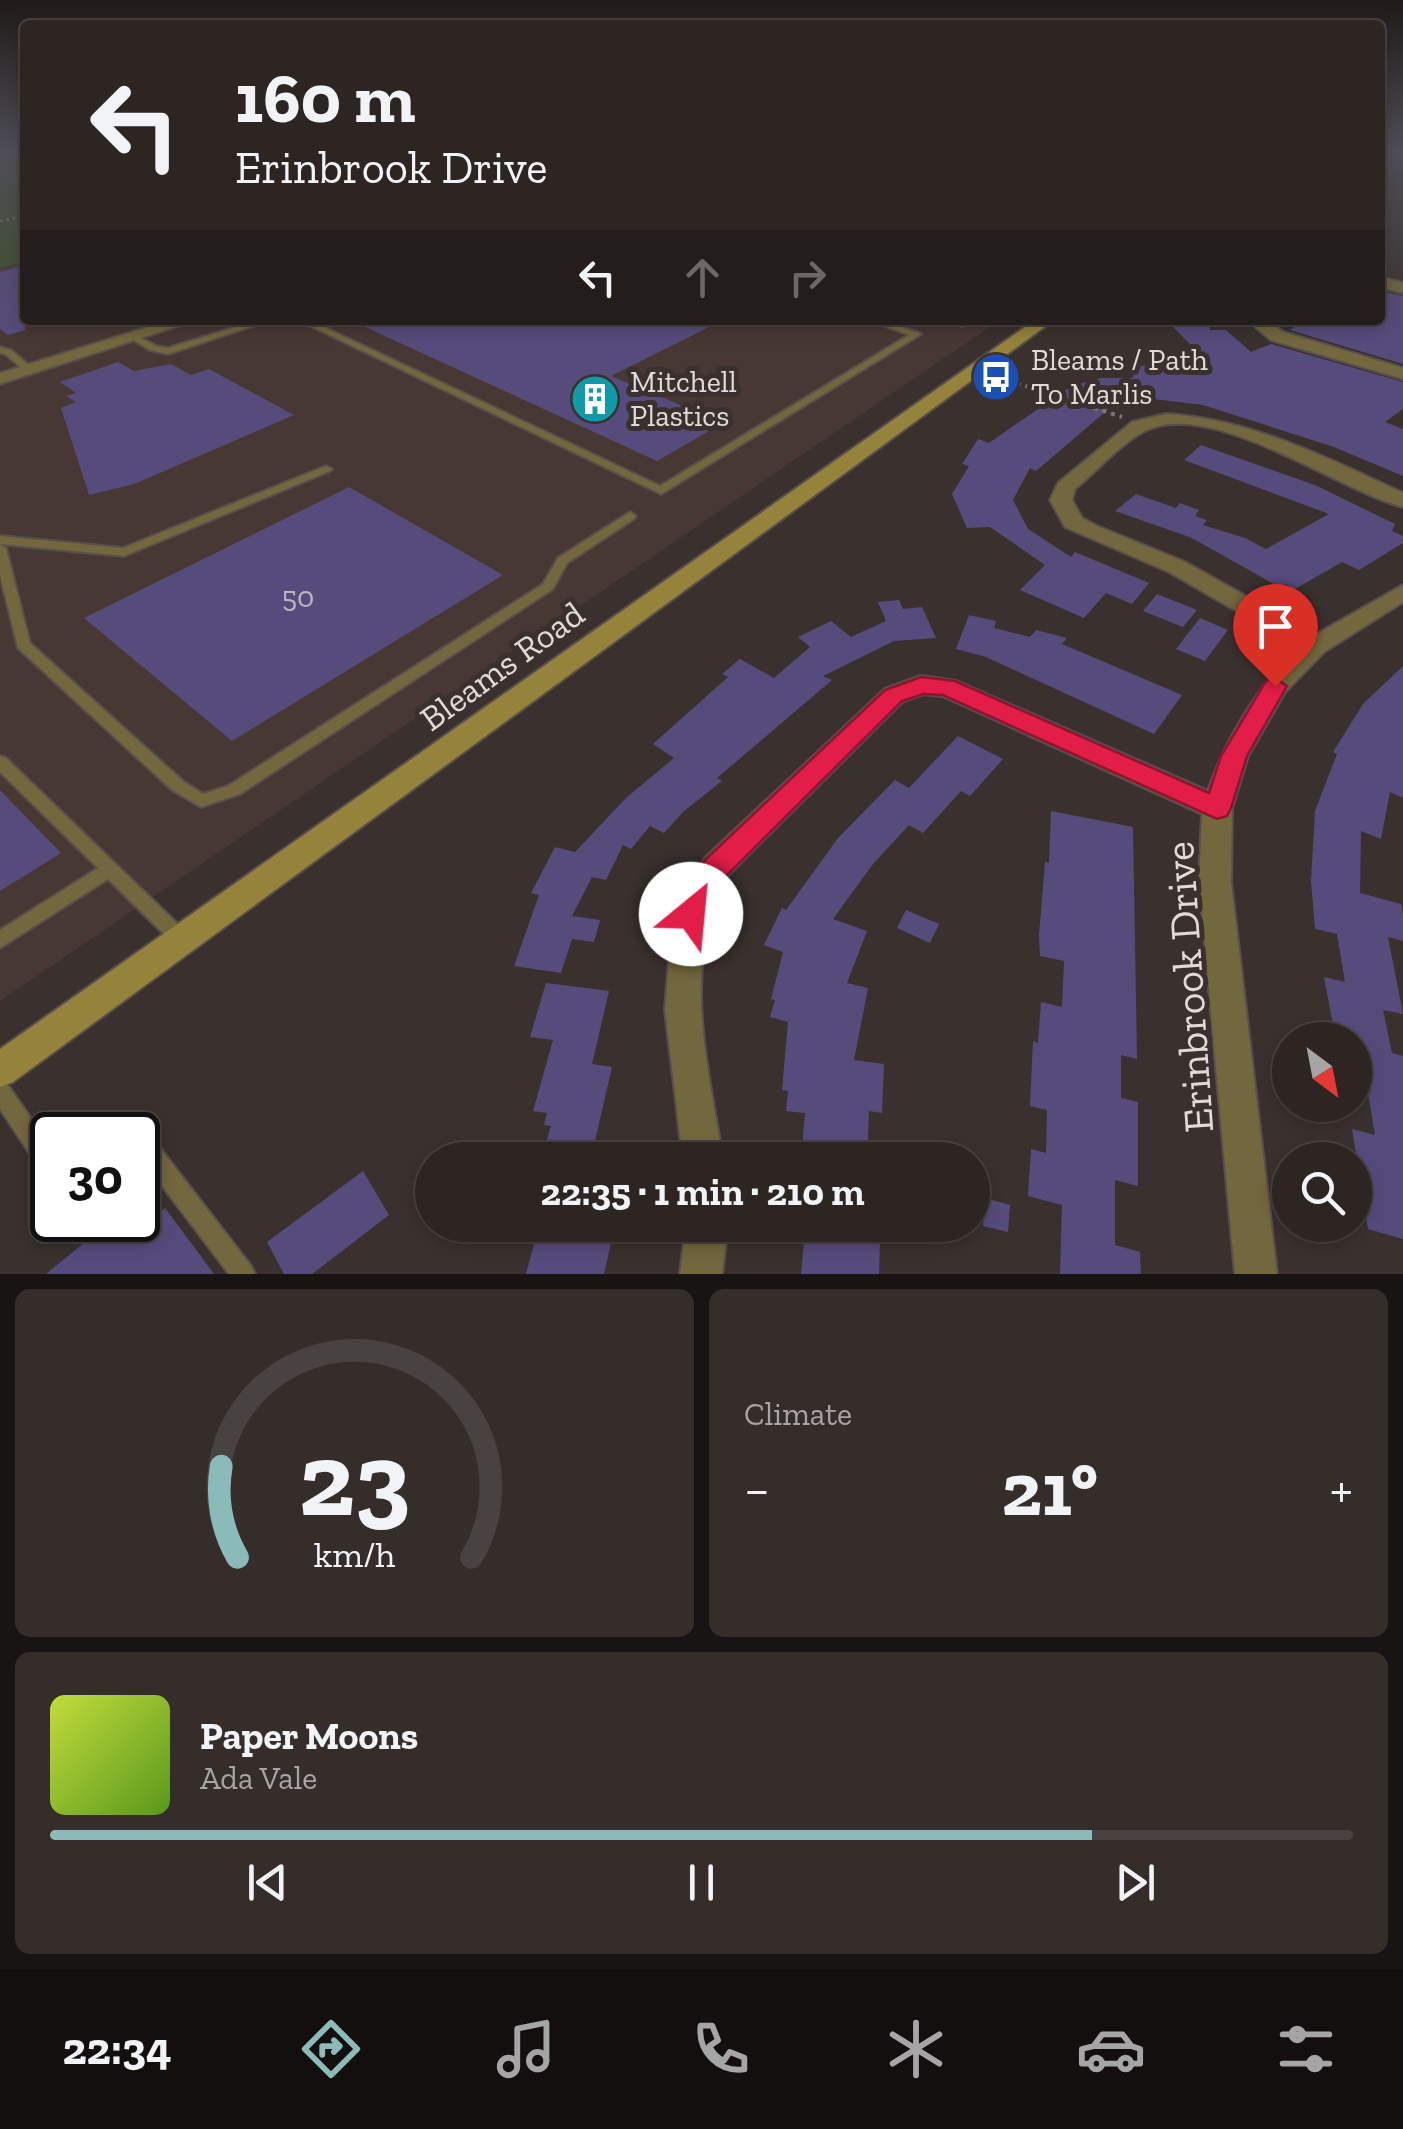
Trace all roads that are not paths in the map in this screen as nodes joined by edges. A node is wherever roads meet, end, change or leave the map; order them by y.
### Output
1 (172, 325) edge
2 (250, 325) edge
3 (313, 325) edge
4 (888, 325) edge
5 (1039, 325) edge
6 (1262, 325) edge
7 (133, 337) junction
8 (0, 350) edge
9 (29, 370) junction
10 (1403, 374) edge
11 (0, 379) edge
12 (326, 469) dead end
13 (1403, 501) edge
14 (630, 516) dead end
15 (0, 544) edge
16 (1403, 592) edge
17 (1315, 646) junction
18 (0, 762) edge
19 (1217, 808) junction
20 (110, 869) junction
21 (0, 940) edge
22 (182, 940) junction
23 (0, 1070) edge
24 (0, 1092) edge
25 (30, 1136) edge
26 (701, 1142) edge
27 (160, 1165) edge
28 (705, 1242) edge
29 (243, 1274) edge
30 (701, 1274) edge
31 (1256, 1274) edge

1 - 7 street
2 - 7 lane
3 - 4 lane
5 - 22 main road, Bleams Road
6 - 10 street
7 - 9 street
8 - 9 lane
9 - 11 street
12 - 15 lane
13 - 17 street
14 - 15 lane
16 - 17 street, Erinbrook Drive
17 - 19 street, Erinbrook Drive
18 - 20 lane
19 - 26 street
19 - 31 street, Erinbrook Drive
20 - 21 lane
20 - 22 lane
22 - 23 main road, Bleams Road
24 - 25 lane
27 - 29 lane
28 - 30 street

